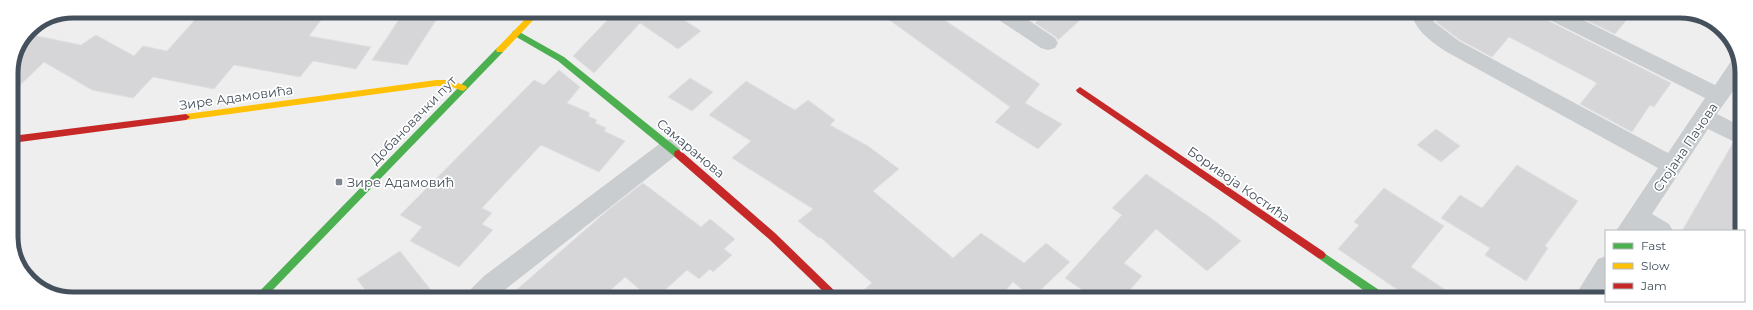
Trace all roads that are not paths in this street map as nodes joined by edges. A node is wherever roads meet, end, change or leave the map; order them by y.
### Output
1 (531, 18) edge
2 (1010, 18) edge
3 (1422, 18) edge
4 (1563, 18) edge
5 (516, 33) junction
6 (1048, 43) dead end
7 (1735, 71) edge
8 (463, 88) junction
9 (1080, 90) dead end
10 (1719, 96) junction
11 (1704, 117) junction
12 (1735, 133) edge
13 (18, 139) edge
14 (670, 148) junction
15 (1672, 165) junction
16 (1633, 224) edge
17 (1657, 230) edge
18 (1605, 268) edge
19 (263, 292) edge
20 (485, 292) edge
21 (831, 292) edge
22 (1374, 292) edge
23 (1589, 292) edge

1 - 5 street, Добановачки пут
2 - 6 street
3 - 15 street
4 - 10 street
5 - 8 street, Добановачки пут
5 - 14 street, Самаранова
7 - 10 street, Стојана Пачова
8 - 13 street, Зире Адамовића
8 - 19 street, Добановачки пут
9 - 22 street, Боривоја Костића
10 - 11 street, Стојана Пачова
11 - 12 street
11 - 15 street, Стојана Пачова
14 - 20 street
14 - 21 street, Самаранова
15 - 16 street, Стојана Пачова
16 - 17 street
18 - 23 street

